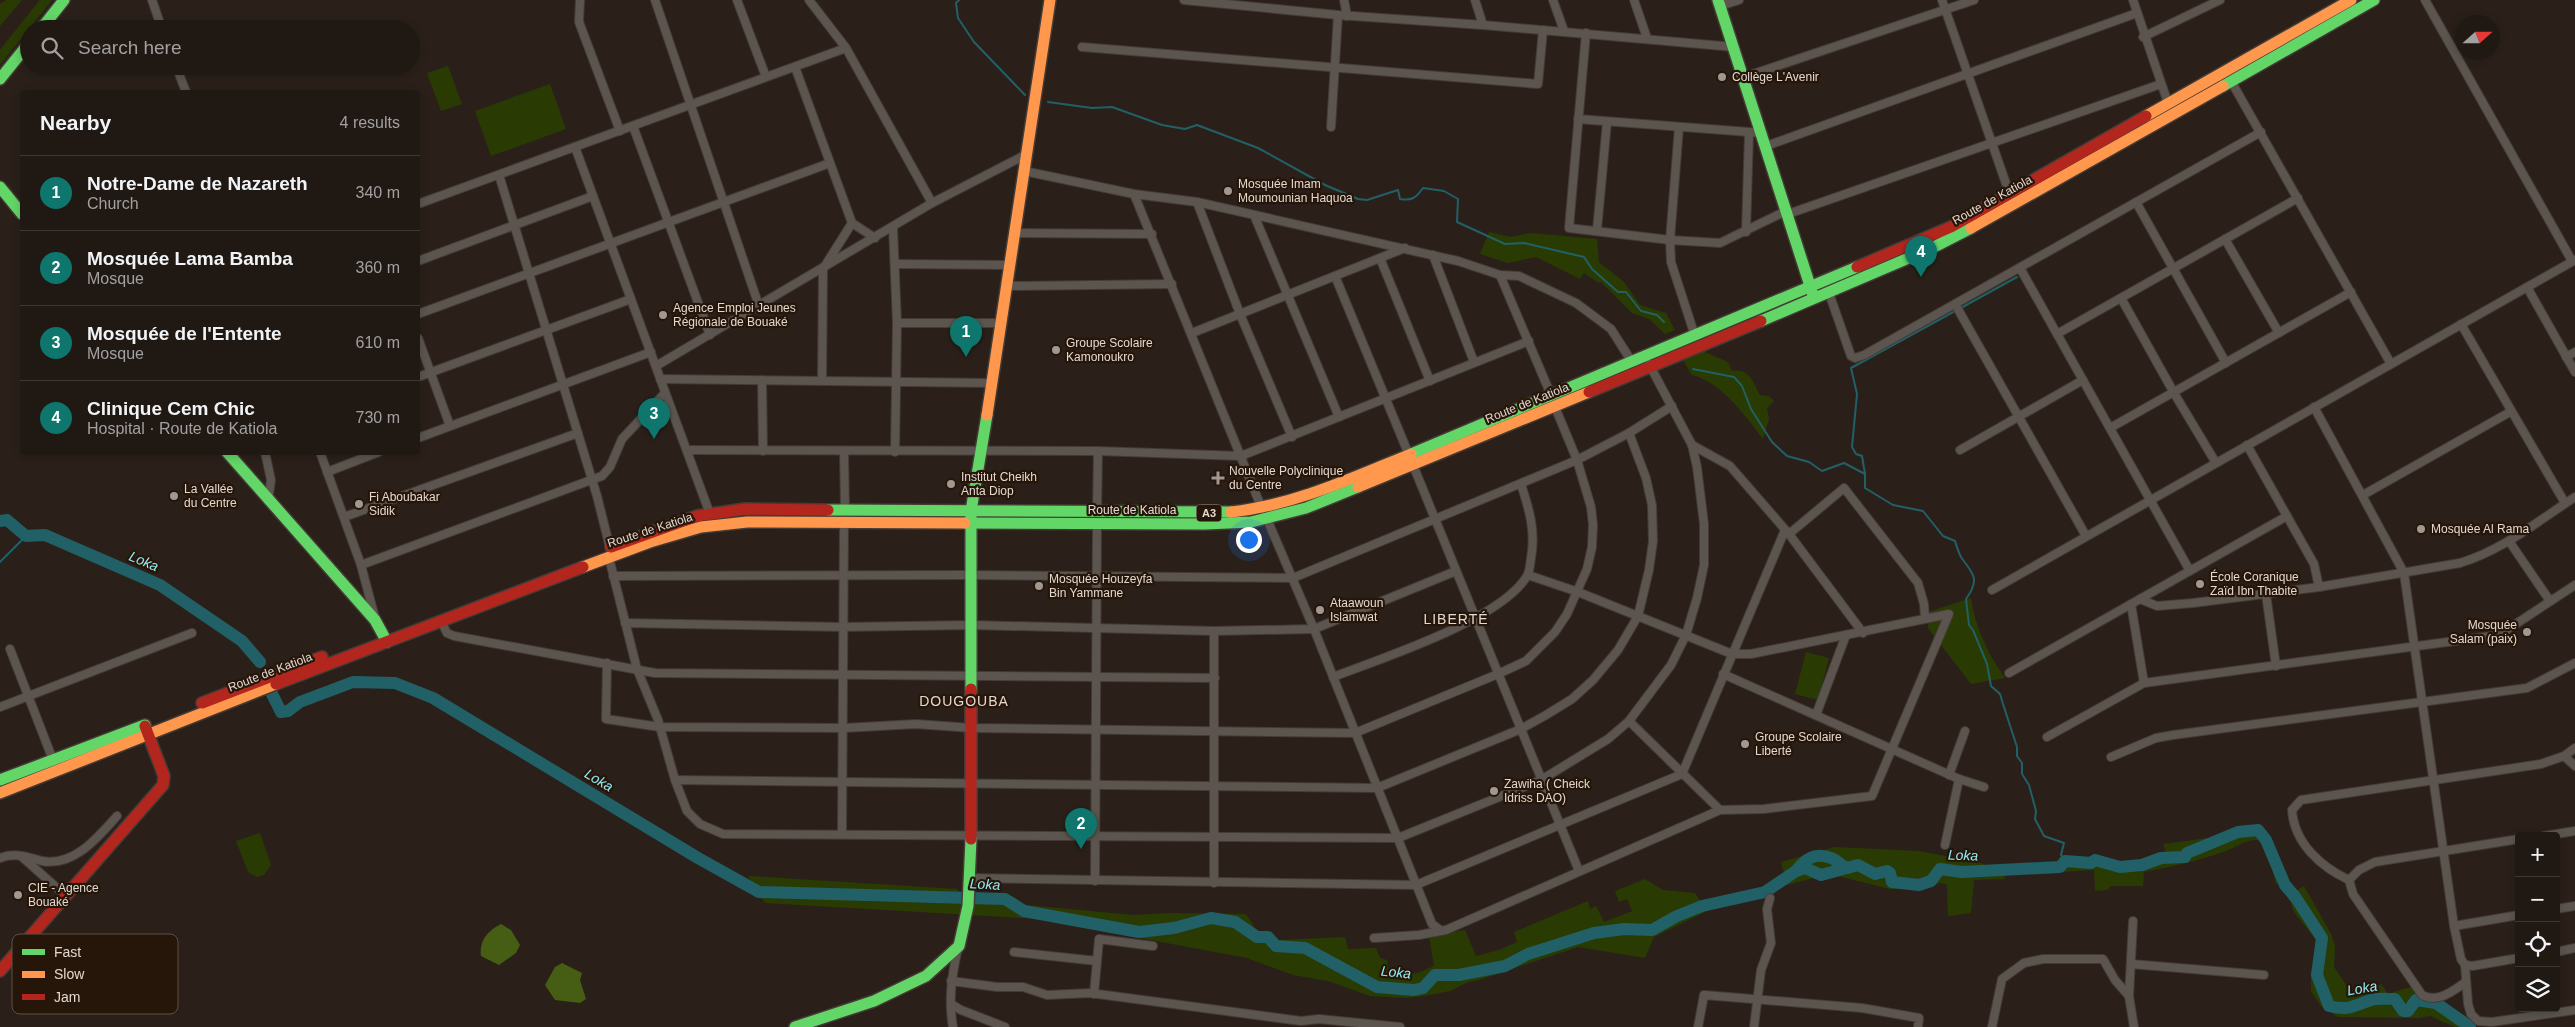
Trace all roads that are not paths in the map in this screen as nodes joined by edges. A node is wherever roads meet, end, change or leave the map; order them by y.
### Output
1 (64, 0) edge
2 (152, 0) edge
3 (580, 0) edge
4 (654, 0) edge
5 (737, 0) edge
6 (809, 0) edge
7 (1050, 0) edge
8 (1185, 0) edge
9 (1344, 0) edge
10 (1475, 0) edge
11 (1553, 0) edge
12 (1634, 0) edge
13 (1739, 0) edge
14 (1942, 0) edge
15 (1974, 0) edge
16 (2133, 0) edge
17 (2203, 0) edge
18 (2220, 0) edge
19 (2351, 0) edge
20 (2374, 0) edge
21 (2425, 0) edge
22 (1266, 3) edge
23 (1719, 3) edge
24 (2206, 8) junction
25 (1946, 10) junction
26 (2137, 13) junction
27 (1338, 15) junction
28 (1347, 16) junction
29 (47, 20) edge
30 (159, 20) edge
31 (1483, 25) junction
32 (1543, 30) junction
33 (1564, 31) junction
34 (1586, 33) junction
35 (2143, 37) junction
36 (1647, 38) junction
37 (1082, 47) dead end
38 (1734, 47) junction
39 (846, 48) junction
40 (20, 54) edge
41 (795, 67) junction
42 (1336, 68) junction
43 (179, 75) edge
44 (1967, 75) junction
45 (1744, 76) junction
46 (766, 77) junction
47 (0, 79) edge
48 (2231, 81) junction
49 (2161, 84) junction
50 (185, 90) edge
51 (2168, 103) junction
52 (689, 105) junction
53 (1578, 119) junction
54 (1607, 122) junction
55 (633, 126) junction
56 (1331, 127) dead end
57 (1679, 127) junction
58 (620, 131) junction
59 (2261, 132) junction
60 (1749, 133) junction
61 (1762, 133) junction
62 (1991, 145) junction
63 (1766, 146) junction
64 (575, 147) junction
65 (1027, 154) junction
66 (830, 163) junction
67 (1024, 171) junction
68 (499, 175) junction
69 (0, 187) edge
70 (1134, 194) junction
71 (2010, 195) junction
72 (593, 196) junction
73 (2298, 198) junction
74 (1197, 202) junction
75 (2136, 202) junction
76 (420, 203) edge
77 (723, 203) junction
78 (932, 203) junction
79 (20, 212) edge
80 (1787, 212) junction
81 (1254, 215) junction
82 (668, 222) junction
83 (852, 222) junction
84 (515, 224) junction
85 (894, 227) junction
86 (1598, 230) junction
87 (1746, 232) junction
88 (1015, 233) junction
89 (1152, 234) junction
90 (875, 238) junction
91 (2225, 239) junction
92 (1670, 240) junction
93 (610, 244) junction
94 (1405, 248) junction
95 (1433, 255) junction
96 (1380, 258) junction
97 (420, 259) edge
98 (2573, 260) edge
99 (897, 264) junction
100 (1010, 265) junction
101 (823, 268) junction
102 (2020, 268) junction
103 (2173, 268) junction
104 (529, 273) junction
105 (1500, 275) junction
106 (1335, 276) junction
107 (1172, 284) junction
108 (1007, 286) junction
109 (1810, 287) junction
110 (2527, 287) junction
111 (2351, 292) junction
112 (1829, 293) junction
113 (1289, 294) junction
114 (2121, 298) junction
115 (631, 299) junction
116 (1814, 299) junction
117 (1955, 304) junction
118 (759, 306) junction
119 (420, 313) edge
120 (1240, 314) junction
121 (897, 323) junction
122 (1001, 323) junction
123 (2461, 324) junction
124 (545, 330) junction
125 (1192, 333) junction
126 (2279, 333) junction
127 (2057, 334) junction
128 (710, 335) junction
129 (1695, 336) junction
130 (1529, 341) junction
131 (420, 344) edge
132 (651, 352) junction
133 (2575, 352) edge
134 (2566, 357) junction
135 (1474, 362) junction
136 (1632, 362) junction
137 (1648, 362) junction
138 (2226, 363) junction
139 (2391, 364) junction
140 (656, 366) junction
141 (2575, 372) edge
142 (430, 373) junction
143 (420, 376) edge
144 (660, 379) junction
145 (762, 380) junction
146 (2083, 380) junction
147 (822, 381) junction
148 (896, 381) junction
149 (1430, 381) junction
150 (992, 383) junction
151 (562, 385) junction
152 (665, 393) junction
153 (2174, 393) junction
154 (1384, 399) junction
155 (1553, 401) junction
156 (1672, 406) junction
157 (2314, 407) junction
158 (2510, 412) junction
159 (1340, 417) junction
160 (2018, 417) junction
161 (450, 426) junction
162 (2110, 428) junction
163 (578, 433) junction
164 (1629, 433) junction
165 (1292, 436) junction
166 (420, 437) edge
167 (1692, 445) junction
168 (2248, 445) junction
169 (687, 450) junction
170 (1960, 450) dead end
171 (763, 451) junction
172 (1098, 451) junction
173 (844, 452) junction
174 (895, 452) junction
175 (982, 452) junction
176 (230, 455) edge
177 (266, 455) edge
178 (321, 455) edge
179 (371, 455) edge
180 (1241, 456) junction
181 (1411, 460) junction
182 (1577, 460) junction
183 (2216, 463) junction
184 (327, 472) junction
185 (592, 481) junction
186 (1521, 484) junction
187 (2363, 494) junction
188 (2575, 497) edge
189 (2150, 500) junction
190 (268, 501) junction
191 (2566, 503) junction
192 (845, 509) junction
193 (710, 514) junction
194 (1265, 514) junction
195 (971, 516) junction
196 (2287, 516) junction
197 (344, 517) junction
198 (1097, 518) junction
199 (1435, 519) junction
200 (844, 522) junction
201 (1787, 532) junction
202 (2086, 536) junction
203 (2510, 541) junction
204 (609, 553) junction
205 (361, 565) junction
206 (1456, 571) junction
207 (2190, 571) junction
208 (2404, 573) junction
209 (1528, 575) junction
210 (613, 576) junction
211 (844, 576) junction
212 (970, 576) junction
213 (1097, 576) junction
214 (1293, 578) junction
215 (2575, 585) edge
216 (2319, 587) junction
217 (1992, 590) dead end
218 (1578, 592) junction
219 (2266, 594) junction
220 (2140, 599) junction
221 (2550, 601) junction
222 (2131, 604) junction
223 (1638, 616) junction
224 (1925, 618) junction
225 (1476, 619) junction
226 (376, 620) junction
227 (441, 621) junction
228 (625, 623) junction
229 (971, 626) junction
230 (843, 627) junction
231 (1096, 628) junction
232 (1314, 629) junction
233 (1214, 630) junction
234 (192, 633) dead end
235 (1863, 633) junction
236 (1686, 635) junction
237 (1846, 635) junction
238 (385, 638) junction
239 (2414, 647) junction
240 (10, 649) dead end
241 (1732, 654) junction
242 (607, 663) junction
243 (2575, 663) edge
244 (2276, 666) junction
245 (637, 669) junction
246 (2009, 673) dead end
247 (844, 674) junction
248 (970, 674) junction
249 (1498, 674) junction
250 (1723, 674) junction
251 (1096, 676) junction
252 (1333, 677) junction
253 (1215, 678) junction
254 (2144, 683) junction
255 (28, 696) junction
256 (2422, 701) junction
257 (0, 706) edge
258 (1816, 715) junction
259 (1629, 721) junction
260 (660, 727) junction
261 (844, 728) junction
262 (972, 728) junction
263 (147, 729) junction
264 (1521, 729) junction
265 (1096, 730) junction
266 (1215, 731) junction
267 (1965, 731) dead end
268 (1355, 733) junction
269 (2047, 737) dead end
270 (2575, 748) edge
271 (1892, 750) junction
272 (2564, 756) junction
273 (2111, 757) dead end
274 (52, 760) junction
275 (2575, 766) edge
276 (1682, 774) junction
277 (1949, 775) junction
278 (1959, 779) junction
279 (0, 780) edge
280 (675, 780) junction
281 (1542, 780) junction
282 (2433, 780) junction
283 (843, 782) junction
284 (972, 784) junction
285 (1095, 785) junction
286 (1214, 786) junction
287 (1984, 787) dead end
288 (1377, 788) junction
289 (0, 793) edge
290 (1720, 810) junction
291 (117, 816) dead end
292 (1560, 825) junction
293 (2575, 831) edge
294 (842, 833) junction
295 (971, 833) junction
296 (2560, 833) edge
297 (1095, 835) junction
298 (1214, 836) junction
299 (1398, 838) junction
300 (2515, 840) edge
301 (1945, 845) dead end
302 (2443, 850) junction
303 (20, 855) junction
304 (0, 858) edge
305 (1579, 871) junction
306 (969, 878) junction
307 (2350, 880) junction
308 (1095, 881) junction
309 (1214, 882) junction
310 (1416, 884) junction
311 (66, 896) junction
312 (1770, 898) dead end
313 (2575, 906) edge
314 (2560, 908) edge
315 (2515, 917) edge
316 (2133, 921) dead end
317 (2454, 926) junction
318 (1440, 930) junction
319 (33, 934) edge
320 (1374, 938) dead end
321 (959, 946) junction
322 (1153, 946) dead end
323 (2575, 948) edge
324 (2560, 951) edge
325 (1014, 952) dead end
326 (12, 958) edge
327 (2515, 959) edge
328 (1097, 960) junction
329 (2131, 964) junction
330 (2465, 964) junction
331 (0, 972) edge
332 (2264, 975) dead end
333 (951, 981) junction
334 (2466, 982) junction
335 (1094, 994) junction
336 (2129, 996) junction
337 (1757, 1000) junction
338 (951, 1004) junction
339 (2575, 1010) edge
340 (795, 1027) edge
341 (953, 1027) edge
342 (1005, 1027) edge
343 (1400, 1027) edge
344 (1698, 1027) edge
345 (1754, 1027) edge
346 (1918, 1027) edge
347 (1992, 1027) edge
348 (2134, 1027) edge

1 - 29 main road
2 - 30 street
3 - 58 street
4 - 52 street
5 - 46 street
6 - 39 street
7 - 65 main road
8 - 22 street
9 - 28 street
10 - 31 street
11 - 33 street
12 - 36 street
13 - 23 street
14 - 25 street
15 - 25 street
16 - 26 street
17 - 24 street
18 - 24 street
19 - 51 main road, Route de Katiola / A3
20 - 48 main road, Route de Katiola / A3
21 - 98 street
22 - 27 street
23 - 38 main road
24 - 35 street
25 - 44 street
25 - 45 street
26 - 35 street
26 - 44 street
27 - 28 street
27 - 42 street
28 - 31 street
31 - 32 street
32 - 33 street
32 - 42 street
33 - 34 street
34 - 36 street
34 - 53 street
35 - 49 street
36 - 38 street
37 - 42 street
38 - 45 main road
39 - 41 street
39 - 78 street
40 - 47 main road
41 - 46 street
41 - 66 street
42 - 56 street
43 - 50 street
44 - 62 street
44 - 63 street
45 - 61 main road
46 - 52 street
48 - 59 street
48 - 112 main road, Route de Katiola / A3
49 - 51 street
49 - 62 street
51 - 71 main road, Route de Katiola / A3
52 - 55 street
52 - 77 street
53 - 54 street
53 - 86 street
54 - 57 street
54 - 86 street
55 - 58 street
55 - 82 street
57 - 60 street
57 - 92 street
58 - 64 street
59 - 73 street
59 - 75 street
60 - 61 street
60 - 87 street
61 - 63 main road
62 - 71 street
62 - 80 street
63 - 80 main road
64 - 68 street
64 - 72 street
65 - 67 main road
65 - 78 street
66 - 77 street
66 - 83 street
67 - 70 street
67 - 88 main road
68 - 76 street
68 - 84 street
69 - 79 main road
70 - 74 street
70 - 89 street
71 - 109 main road, Route de Katiola / A3
72 - 84 street
72 - 93 street
73 - 91 street
73 - 111 street
74 - 81 street
74 - 120 street
75 - 102 street
75 - 103 street
77 - 82 street
77 - 118 street
78 - 85 street
80 - 87 street
80 - 109 main road
81 - 94 street
81 - 113 street
82 - 93 street
82 - 128 street
83 - 90 street
83 - 101 street
84 - 97 street
84 - 104 street
85 - 90 street
85 - 99 street
86 - 92 street
87 - 92 street
88 - 89 street
88 - 100 main road
89 - 107 street
90 - 101 street
91 - 103 street
91 - 126 street
92 - 129 street
93 - 104 street
93 - 115 street
94 - 95 street
94 - 96 street
95 - 105 street
95 - 135 street
96 - 106 street
96 - 149 street
98 - 110 street
99 - 100 street
99 - 121 street
100 - 108 main road
101 - 118 street
101 - 147 street
102 - 117 street
102 - 127 street
103 - 114 street
103 - 138 street
104 - 119 street
104 - 124 street
105 - 130 street
105 - 136 street
106 - 113 street
106 - 154 street
107 - 108 street
107 - 125 street
108 - 122 main road
109 - 116 main road
109 - 129 main road, Route de Katiola / A3
110 - 123 street
110 - 134 street
111 - 126 street
111 - 139 street
112 - 116 main road, Route de Katiola / A3
112 - 117 street
113 - 120 street
113 - 159 street
114 - 127 street
114 - 153 street
115 - 124 street
115 - 132 street
116 - 137 main road, Route de Katiola / A3
117 - 160 street
118 - 128 street
120 - 125 street
120 - 165 street
121 - 122 street
121 - 148 street
122 - 150 main road
123 - 139 street
123 - 158 street
124 - 142 street
124 - 151 street
125 - 180 street
126 - 138 street
127 - 146 street
128 - 140 street
129 - 137 main road, Route de Katiola / A3
130 - 135 street
130 - 155 street
131 - 142 street
132 - 140 street
132 - 151 street
133 - 134 street
134 - 141 street
135 - 149 street
136 - 137 main road, Route de Katiola / A3
136 - 155 main road, Route de Katiola / A3
137 - 155 main road, Route de Katiola / A3
137 - 156 street
138 - 153 street
139 - 157 street
140 - 144 street
142 - 143 street
142 - 161 street
144 - 145 street
144 - 152 street
145 - 147 street
145 - 171 street
146 - 160 street
146 - 162 street
147 - 148 street
148 - 150 street
148 - 174 street
149 - 154 street
150 - 175 main road
151 - 161 street
151 - 163 street
152 - 169 street
152 - 185 street
153 - 162 street
153 - 183 street
154 - 159 street
154 - 181 street
155 - 181 main road, Route de Katiola / A3
155 - 182 street
156 - 164 street
156 - 167 street
157 - 168 street
157 - 187 street
158 - 187 street
158 - 191 street
159 - 165 street
160 - 170 street
160 - 202 street
161 - 166 street
162 - 189 street
163 - 185 street
163 - 197 street
164 - 182 street
164 - 223 street
165 - 180 street
167 - 201 street
167 - 236 street
168 - 183 street
168 - 196 street
169 - 171 street
169 - 193 street
171 - 173 street
172 - 175 street
172 - 180 street
172 - 198 street
173 - 174 street
173 - 192 street
174 - 175 street
175 - 195 main road
176 - 190 main road
177 - 190 street
178 - 184 street
179 - 184 street
180 - 194 street
181 - 194 main road, Route de Katiola / A3
181 - 199 street
182 - 186 street
182 - 218 street
183 - 189 street
184 - 197 street
185 - 204 street
185 - 205 street
186 - 199 street
186 - 209 street
187 - 208 street
188 - 191 street
189 - 202 street
189 - 207 street
190 - 226 main road
191 - 203 street
192 - 193 main road, Route de Katiola / A3
192 - 195 main road, Route de Katiola / A3
193 - 204 main road, Route de Katiola / A3
194 - 198 main road, Route de Katiola / A3
194 - 214 street
195 - 198 main road, Route de Katiola / A3
195 - 200 main road, Route de Katiola / A3
195 - 212 main road
196 - 207 street
196 - 216 street
197 - 205 street
198 - 213 street
199 - 206 street
199 - 214 street
200 - 204 main road, Route de Katiola / A3
200 - 211 street
201 - 224 street
201 - 235 street
201 - 241 street
202 - 217 street
203 - 208 street
203 - 221 street
204 - 210 street
204 - 227 main road, Route de Katiola / A3
204 - 238 main road, Route de Katiola / A3
205 - 226 street
206 - 225 street
206 - 232 street
207 - 220 street
208 - 216 street
208 - 239 street
209 - 218 street
209 - 225 street
210 - 211 street
210 - 228 street
211 - 212 street
211 - 230 street
212 - 213 street
212 - 229 main road
213 - 214 street
213 - 231 street
214 - 232 street
215 - 221 street
216 - 219 street
218 - 223 street
218 - 249 street
219 - 220 street
219 - 244 street
220 - 222 street
221 - 239 street
222 - 246 street
222 - 254 street
223 - 236 street
223 - 264 street
224 - 235 street
224 - 271 street
225 - 249 street
225 - 252 street
226 - 238 main road
227 - 238 main road, Route de Katiola / A3
227 - 242 street
228 - 230 street
228 - 245 street
229 - 230 street
229 - 231 street
229 - 248 main road
230 - 247 street
231 - 233 street
231 - 251 street
232 - 233 street
232 - 252 street
233 - 253 street
234 - 255 street
235 - 237 street
236 - 241 street
236 - 259 street
237 - 241 street
237 - 258 street
238 - 263 main road, Route de Katiola / A3
239 - 244 street
239 - 256 street
240 - 255 street
241 - 250 street
242 - 245 street
242 - 260 street
243 - 256 street
244 - 254 street
245 - 247 street
245 - 260 street
247 - 248 street
247 - 261 street
248 - 251 street
248 - 262 main road
249 - 264 street
249 - 268 street
250 - 258 street
250 - 276 street
251 - 253 street
251 - 265 street
252 - 268 street
253 - 266 street
254 - 269 street
255 - 257 street
255 - 274 street
256 - 273 street
256 - 282 street
258 - 271 street
259 - 276 street
259 - 281 street
260 - 261 street
260 - 280 street
261 - 262 street
261 - 283 street
262 - 265 street
262 - 284 main road
263 - 274 main road, Route de Katiola / A3
263 - 289 main road, Route de Katiola / A3
263 - 311 main road
264 - 281 street
264 - 288 street
265 - 266 street
265 - 285 street
266 - 268 street
266 - 286 street
267 - 277 street
268 - 288 street
270 - 272 street
271 - 277 street
271 - 290 street
272 - 275 street
272 - 282 street
274 - 279 main road, Route de Katiola / A3
276 - 290 street
276 - 292 street
277 - 278 street
278 - 287 street
278 - 301 street
280 - 283 street
280 - 294 street
281 - 292 street
281 - 299 street
282 - 302 street
282 - 307 street
283 - 284 street
283 - 294 street
284 - 285 street
284 - 295 main road
285 - 286 street
285 - 297 street
286 - 288 street
286 - 298 street
288 - 299 street
290 - 305 street
291 - 303 street
292 - 305 street
292 - 310 street
293 - 296 street
294 - 295 street
295 - 297 street
295 - 306 main road
297 - 298 street
297 - 308 street
298 - 299 street
298 - 309 street
299 - 310 street
300 - 302 street
302 - 307 street
302 - 317 street
303 - 304 street
303 - 311 street
305 - 318 street
306 - 308 street
306 - 321 main road
307 - 334 street
308 - 309 street
309 - 310 street
310 - 318 street
311 - 319 main road
312 - 337 street
313 - 314 street
315 - 317 street
316 - 329 street
317 - 330 street
318 - 320 street
321 - 333 street
321 - 340 main road
322 - 328 street
323 - 324 street
325 - 328 street
326 - 331 main road
327 - 330 street
328 - 335 street
329 - 332 street
329 - 336 street
330 - 334 street
333 - 335 street
333 - 338 street
334 - 339 street
335 - 343 street
336 - 347 street
336 - 348 street
337 - 344 street
337 - 345 street
337 - 346 street
338 - 341 street
338 - 342 street

